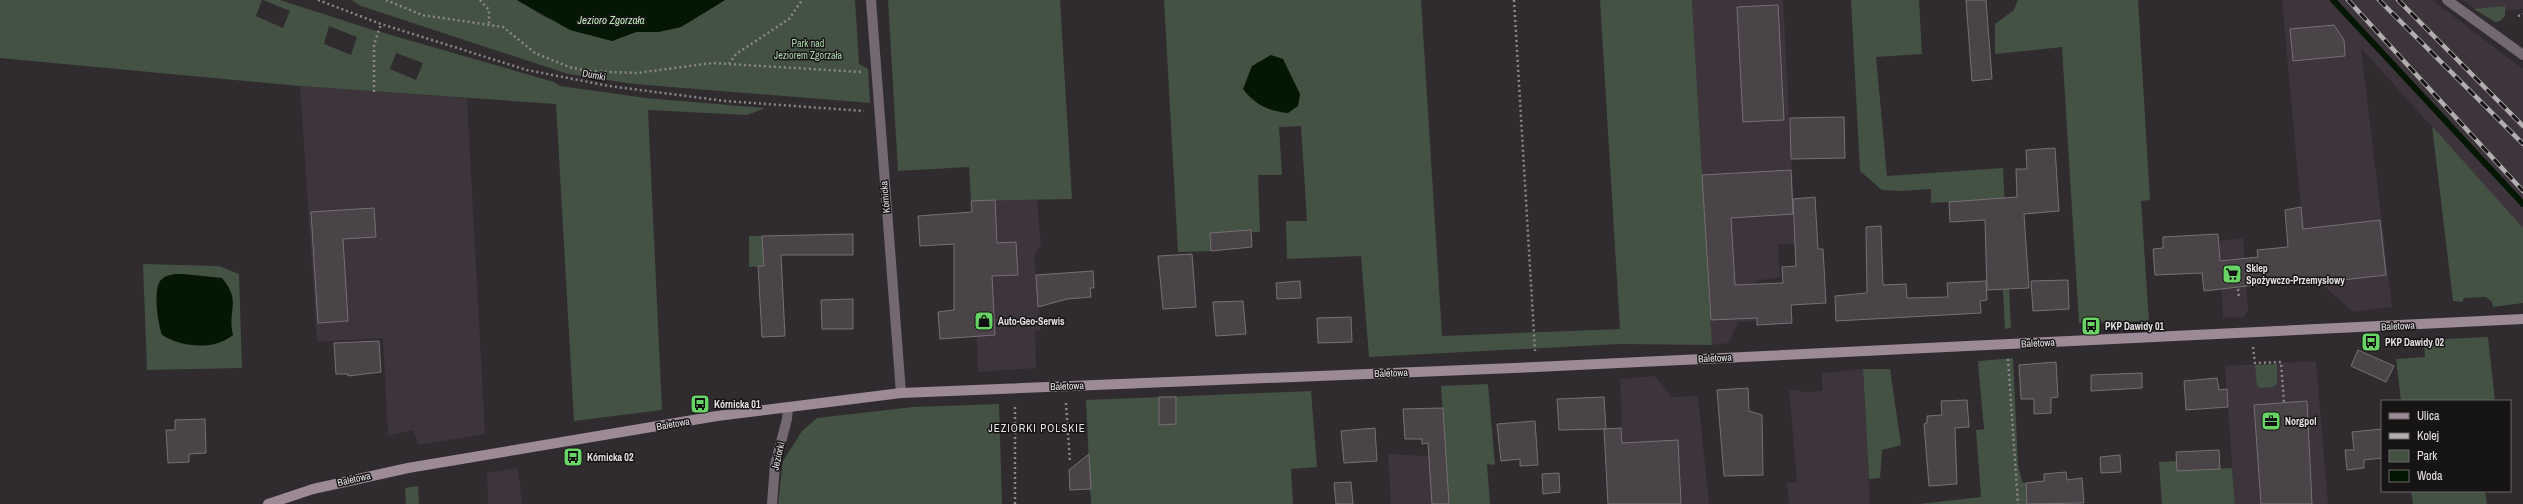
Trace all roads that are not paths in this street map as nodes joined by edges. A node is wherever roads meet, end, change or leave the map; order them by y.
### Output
1 (871, 0) edge
2 (2447, 0) edge
3 (2523, 55) edge
4 (2523, 319) edge
5 (900, 393) junction
6 (788, 408) junction
7 (268, 504) edge
8 (772, 504) edge

1 - 5 street, Kórnicka
2 - 3 street
4 - 5 street, Baletowa
5 - 6 street, Baletowa
6 - 7 street, Baletowa
6 - 8 street, Jeziorki

